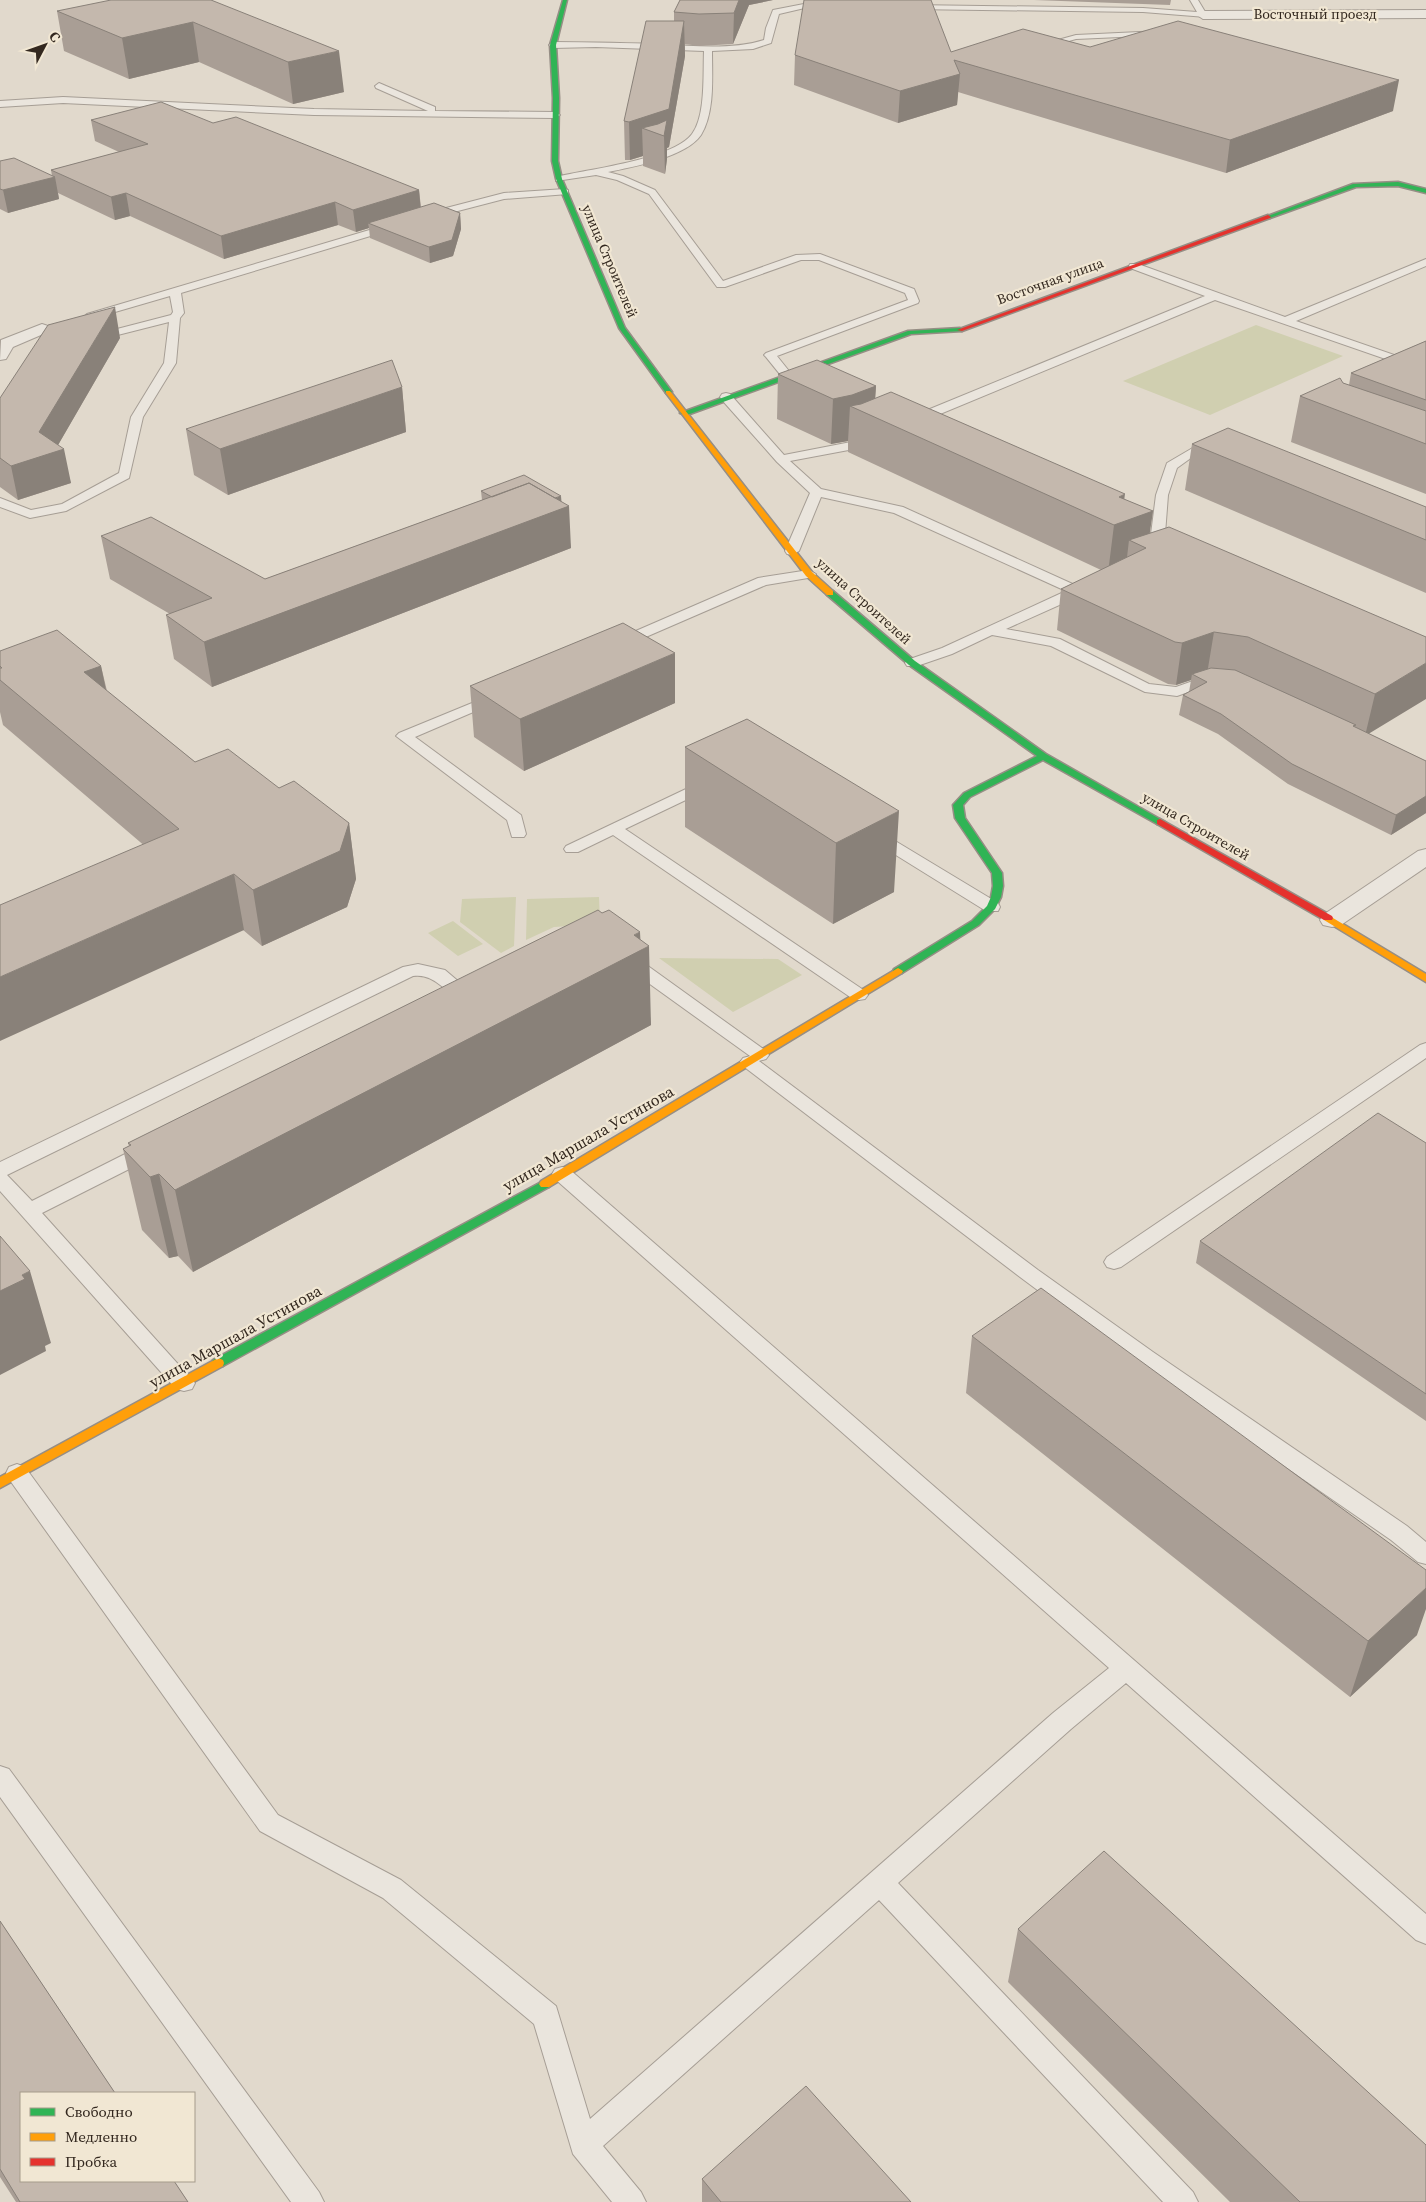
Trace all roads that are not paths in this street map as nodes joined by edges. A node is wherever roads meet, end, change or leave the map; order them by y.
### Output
1 (565, 0) edge
2 (826, 0) edge
3 (1194, 0) edge
4 (809, 5) junction
5 (838, 5) edge
6 (896, 6) edge
7 (1426, 14) edge
8 (1203, 15) junction
9 (1187, 22) edge
10 (1172, 28) edge
11 (553, 45) junction
12 (708, 48) junction
13 (1030, 49) edge
14 (379, 86) dead end
15 (0, 104) edge
16 (440, 113) junction
17 (555, 115) junction
18 (597, 173) junction
19 (559, 179) junction
20 (1426, 191) edge
21 (565, 192) junction
22 (1426, 262) edge
23 (1134, 266) junction
24 (175, 292) junction
25 (1215, 296) junction
26 (175, 317) junction
27 (80, 319) edge
28 (1285, 321) junction
29 (8, 327) dead end
30 (82, 342) edge
31 (0, 355) edge
32 (1426, 370) edge
33 (787, 376) junction
34 (726, 397) junction
35 (684, 413) junction
36 (900, 426) edge
37 (882, 433) edge
38 (1196, 450) dead end
39 (781, 459) junction
40 (817, 492) junction
41 (0, 502) edge
42 (792, 551) junction
43 (1161, 561) edge
44 (809, 574) junction
45 (1105, 581) edge
46 (1077, 591) junction
47 (991, 630) junction
48 (602, 651) edge
49 (912, 663) junction
50 (1226, 683) edge
51 (503, 694) edge
52 (1042, 756) junction
53 (724, 776) edge
54 (860, 826) edge
55 (614, 829) junction
56 (518, 834) dead end
57 (572, 849) dead end
58 (1426, 856) edge
59 (992, 908) junction
60 (1332, 920) junction
61 (611, 950) edge
62 (1426, 979) edge
63 (480, 984) edge
64 (462, 993) junction
65 (859, 995) junction
66 (445, 1002) edge
67 (1426, 1049) edge
68 (754, 1058) junction
69 (162, 1144) edge
70 (0, 1170) edge
71 (562, 1174) junction
72 (0, 1179) edge
73 (29, 1211) junction
74 (1114, 1262) dead end
75 (184, 1383) junction
76 (8, 1478) edge
77 (1426, 1555) edge
78 (1126, 1668) junction
79 (0, 1777) edge
80 (880, 1882) junction
81 (1426, 1931) edge
82 (583, 2144) junction
83 (309, 2202) edge
84 (631, 2202) edge
85 (1183, 2202) edge

1 - 11 main road, улица Строителей
2 - 4 lane
3 - 8 lane
4 - 5 lane
4 - 12 lane
6 - 8 lane
7 - 8 street, Восточный проезд
8 - 9 lane
10 - 13 lane
11 - 12 lane
11 - 17 main road, улица Строителей
12 - 18 lane
14 - 16 lane
15 - 16 lane
16 - 17 lane
17 - 19 main road, улица Строителей
18 - 19 lane
18 - 33 lane
19 - 21 main road, улица Строителей
20 - 23 main road, Восточная улица
21 - 24 lane
21 - 35 main road, улица Строителей
22 - 28 lane
23 - 25 lane
23 - 33 main road, Восточная улица
24 - 26 lane
24 - 27 lane
25 - 28 lane
25 - 36 lane
26 - 30 lane
26 - 41 lane
28 - 32 lane
29 - 31 street
33 - 34 main road, Восточная улица
34 - 35 main road, Восточная улица
34 - 39 lane
35 - 42 main road, улица Строителей
37 - 39 lane
38 - 43 lane
39 - 40 lane
40 - 42 lane
40 - 46 lane
42 - 44 main road, улица Строителей
44 - 48 lane
44 - 49 main road, улица Строителей
45 - 46 lane
46 - 47 lane
47 - 49 lane
47 - 50 lane
49 - 52 main road, улица Строителей
51 - 56 lane
52 - 59 main road, улица Маршала Устинова
52 - 60 main road, улица Строителей
53 - 55 lane
54 - 59 lane
55 - 57 lane
55 - 65 lane
58 - 60 street
59 - 65 main road, улица Маршала Устинова
60 - 62 main road, улица Строителей
61 - 68 lane
63 - 64 lane
64 - 66 lane
64 - 70 lane
65 - 68 main road, улица Маршала Устинова
67 - 74 lane
68 - 71 main road, улица Маршала Устинова
68 - 77 lane
69 - 73 lane
71 - 75 main road, улица Маршала Устинова
71 - 78 lane
72 - 73 lane
73 - 75 lane
75 - 76 main road, улица Маршала Устинова
76 - 82 lane
78 - 80 lane
78 - 81 lane
79 - 83 lane
80 - 82 lane
80 - 85 lane
82 - 84 lane

